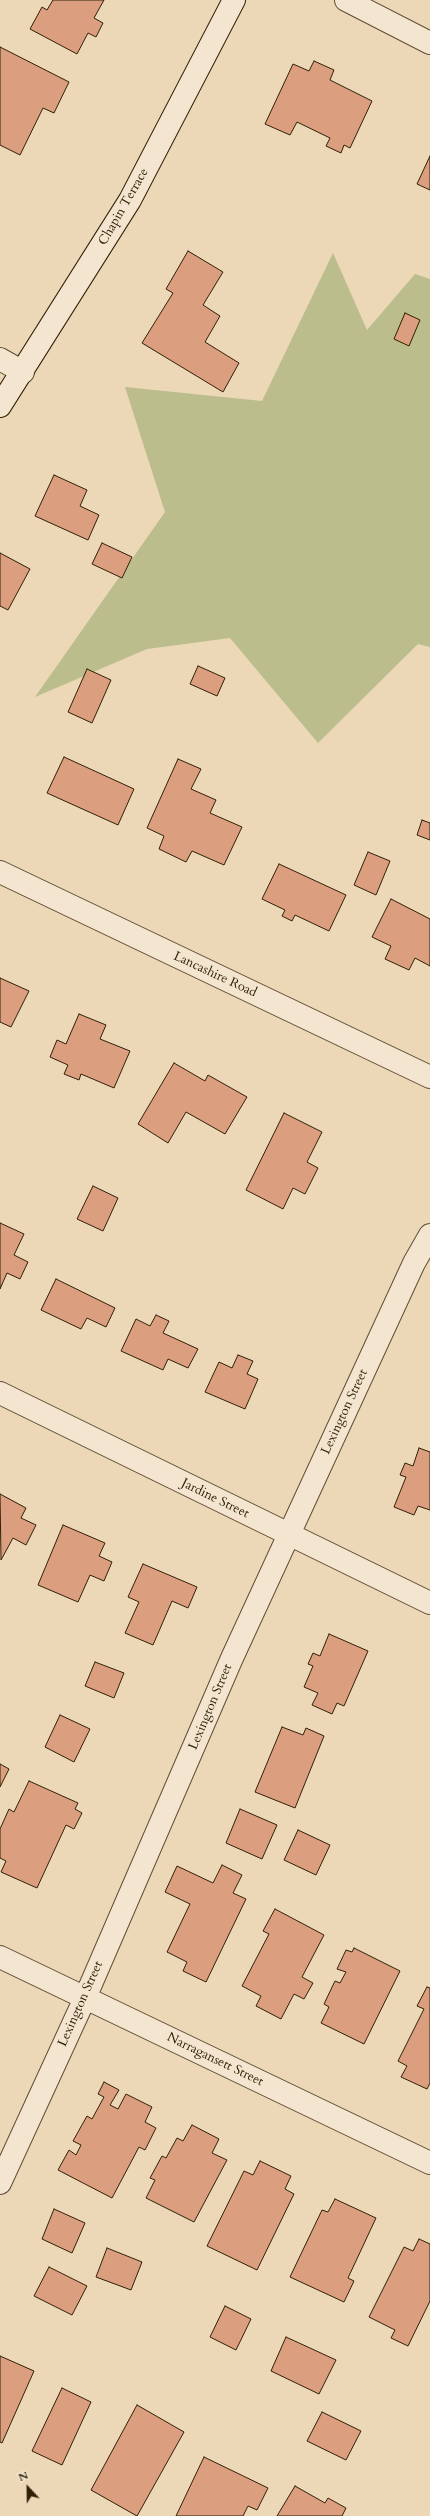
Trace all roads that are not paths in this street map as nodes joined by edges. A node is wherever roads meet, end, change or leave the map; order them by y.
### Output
1 (234, 0) edge
2 (346, 0) edge
3 (430, 43) edge
4 (0, 360) edge
5 (23, 372) junction
6 (0, 406) edge
7 (0, 872) edge
8 (430, 1077) edge
9 (430, 1235) edge
10 (0, 1393) edge
11 (289, 1535) junction
12 (430, 1603) edge
13 (0, 1957) edge
14 (85, 1998) junction
15 (430, 2162) edge
16 (0, 2183) edge

1 - 5 street, Chapin Terrace
2 - 3 street
4 - 5 street
5 - 6 street, Chapin Terrace
7 - 8 street, Lancashire Road
9 - 11 street, Lexington Street
10 - 11 street, Jardine Street
11 - 12 street, Jardine Street
11 - 14 street, Lexington Street
13 - 14 street, Narragansett Street
14 - 15 street, Narragansett Street
14 - 16 street, Lexington Street

